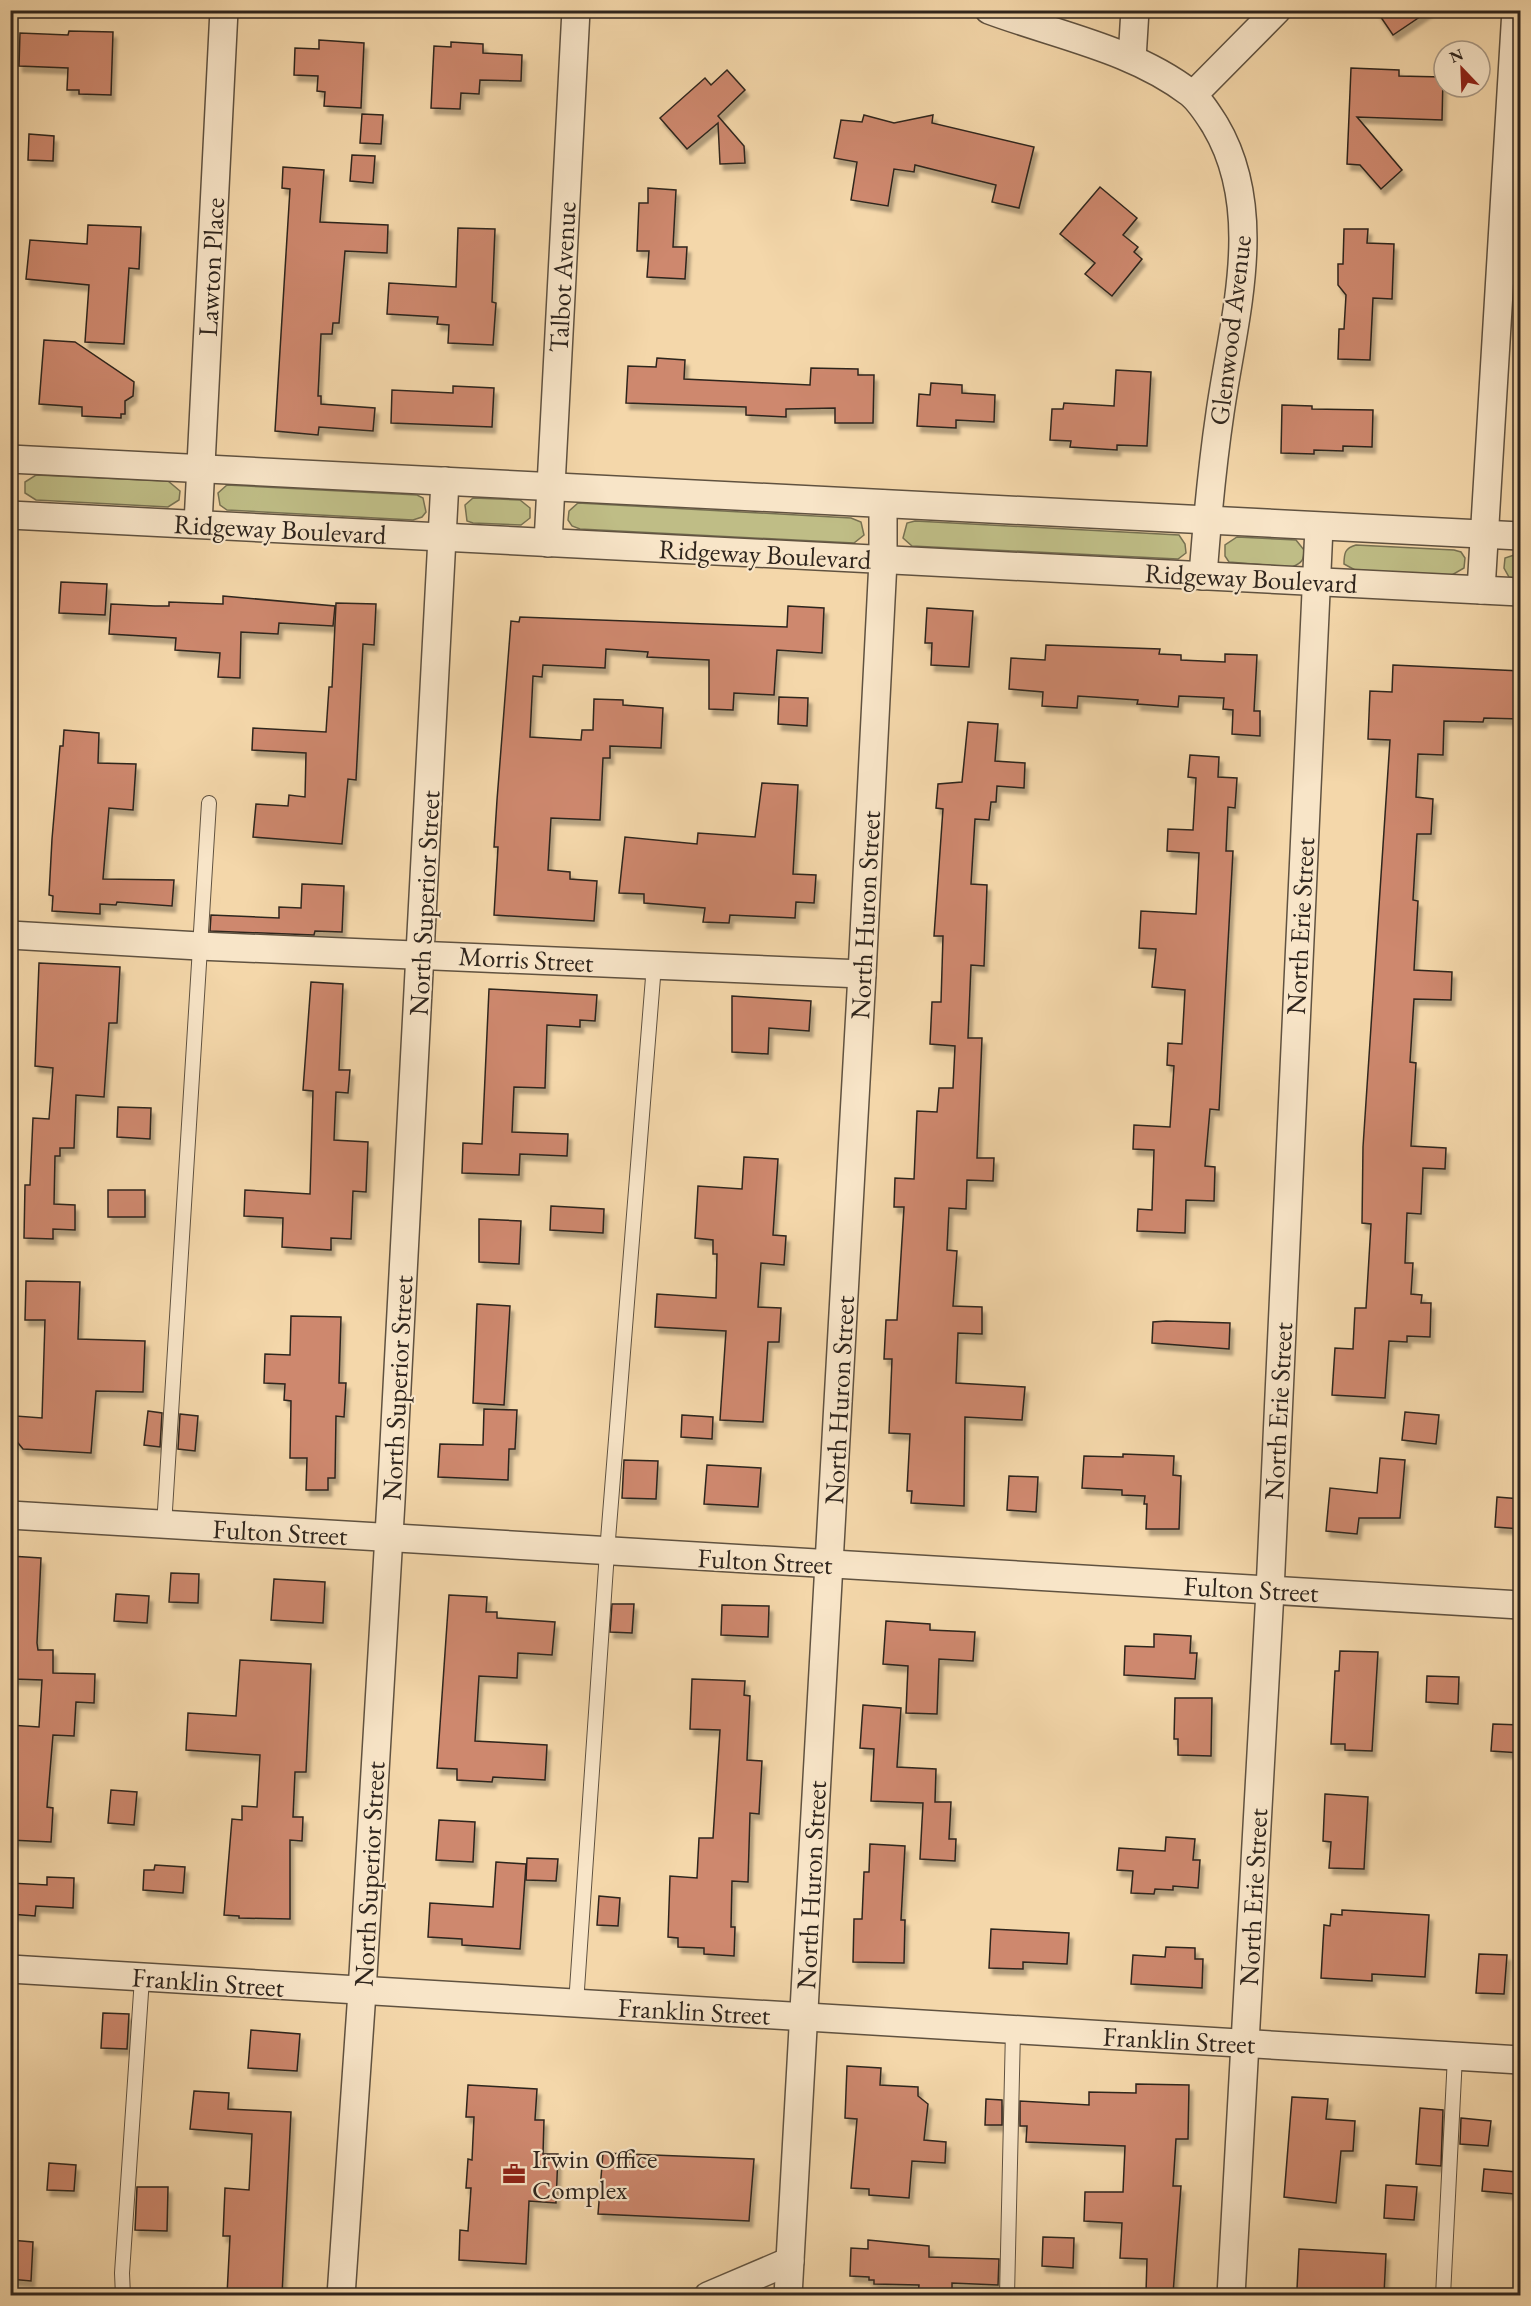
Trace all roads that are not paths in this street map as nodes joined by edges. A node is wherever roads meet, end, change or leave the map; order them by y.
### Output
1 (224, 10) edge
2 (576, 10) edge
3 (989, 10) edge
4 (1135, 10) edge
5 (1277, 10) edge
6 (1516, 10) edge
7 (1132, 59) junction
8 (1193, 95) junction
9 (10, 459) edge
10 (201, 468) junction
11 (445, 481) junction
12 (550, 487) junction
13 (883, 504) junction
14 (10, 515) edge
15 (1207, 521) junction
16 (198, 524) junction
17 (1319, 527) junction
18 (1485, 534) junction
19 (1521, 536) edge
20 (443, 538) junction
21 (548, 543) junction
22 (883, 561) junction
23 (1203, 576) junction
24 (1316, 581) junction
25 (1481, 590) junction
26 (1521, 592) edge
27 (209, 803) dead end
28 (10, 935) edge
29 (199, 946) junction
30 (422, 954) junction
31 (654, 965) junction
32 (862, 975) junction
33 (10, 1515) edge
34 (164, 1526) junction
35 (389, 1539) junction
36 (607, 1552) junction
37 (829, 1565) junction
38 (1270, 1591) junction
39 (1521, 1605) edge
40 (10, 1969) edge
41 (142, 1978) junction
42 (363, 1992) junction
43 (576, 2004) junction
44 (803, 2017) junction
45 (1013, 2030) junction
46 (1245, 2043) junction
47 (1455, 2056) junction
48 (1521, 2060) edge
49 (790, 2261) junction
50 (123, 2295) edge
51 (341, 2295) edge
52 (708, 2295) edge
53 (788, 2295) edge
54 (1007, 2295) edge
55 (1230, 2295) edge
56 (1443, 2295) edge

1 - 10 street, Lawton Place
2 - 12 street, Talbot Avenue
3 - 7 street, Glenwood Avenue
4 - 7 street
5 - 8 street
6 - 18 street
7 - 8 street, Glenwood Avenue
8 - 15 street, Glenwood Avenue
9 - 10 street, Ridgeway Boulevard
10 - 11 street, Ridgeway Boulevard
10 - 16 street, Lawton Place
11 - 12 street, Ridgeway Boulevard
11 - 20 street, North Superior Street
12 - 13 street, Ridgeway Boulevard
12 - 21 street, Talbot Avenue
13 - 15 street, Ridgeway Boulevard
13 - 22 street, North Huron Street
14 - 16 street, Ridgeway Boulevard
15 - 17 street, Ridgeway Boulevard
15 - 23 street, Glenwood Avenue
16 - 20 street, Ridgeway Boulevard
17 - 18 street, Ridgeway Boulevard
17 - 24 street, North Erie Street
18 - 19 street, Ridgeway Boulevard
18 - 25 street
20 - 21 street, Ridgeway Boulevard
20 - 30 street, North Superior Street
21 - 22 street, Ridgeway Boulevard
22 - 23 street, Ridgeway Boulevard
22 - 32 street, North Huron Street
23 - 24 street, Ridgeway Boulevard
24 - 25 street, Ridgeway Boulevard
24 - 38 street, North Erie Street
25 - 26 street, Ridgeway Boulevard
27 - 29 lane
28 - 29 street, Morris Street
29 - 30 street, Morris Street
29 - 34 lane
30 - 31 street, Morris Street
30 - 35 street, North Superior Street
31 - 32 street, Morris Street
31 - 36 lane
32 - 37 street, North Huron Street
33 - 34 street, Fulton Street
34 - 35 street, Fulton Street
35 - 36 street, Fulton Street
35 - 42 street, North Superior Street
36 - 37 street, Fulton Street
36 - 43 lane
37 - 38 street, Fulton Street
37 - 44 street, North Huron Street
38 - 39 street, Fulton Street
38 - 46 street, North Erie Street
40 - 41 street, Franklin Street
41 - 42 street, Franklin Street
41 - 50 lane
42 - 43 street, Franklin Street
42 - 51 street, North Superior Street
43 - 44 street, Franklin Street
44 - 45 street, Franklin Street
44 - 49 street, North Huron Street
45 - 46 street, Franklin Street
45 - 54 lane
46 - 47 street, Franklin Street
46 - 55 street, North Erie Street
47 - 48 street, Franklin Street
47 - 56 lane
49 - 52 street
49 - 53 street, North Huron Street

